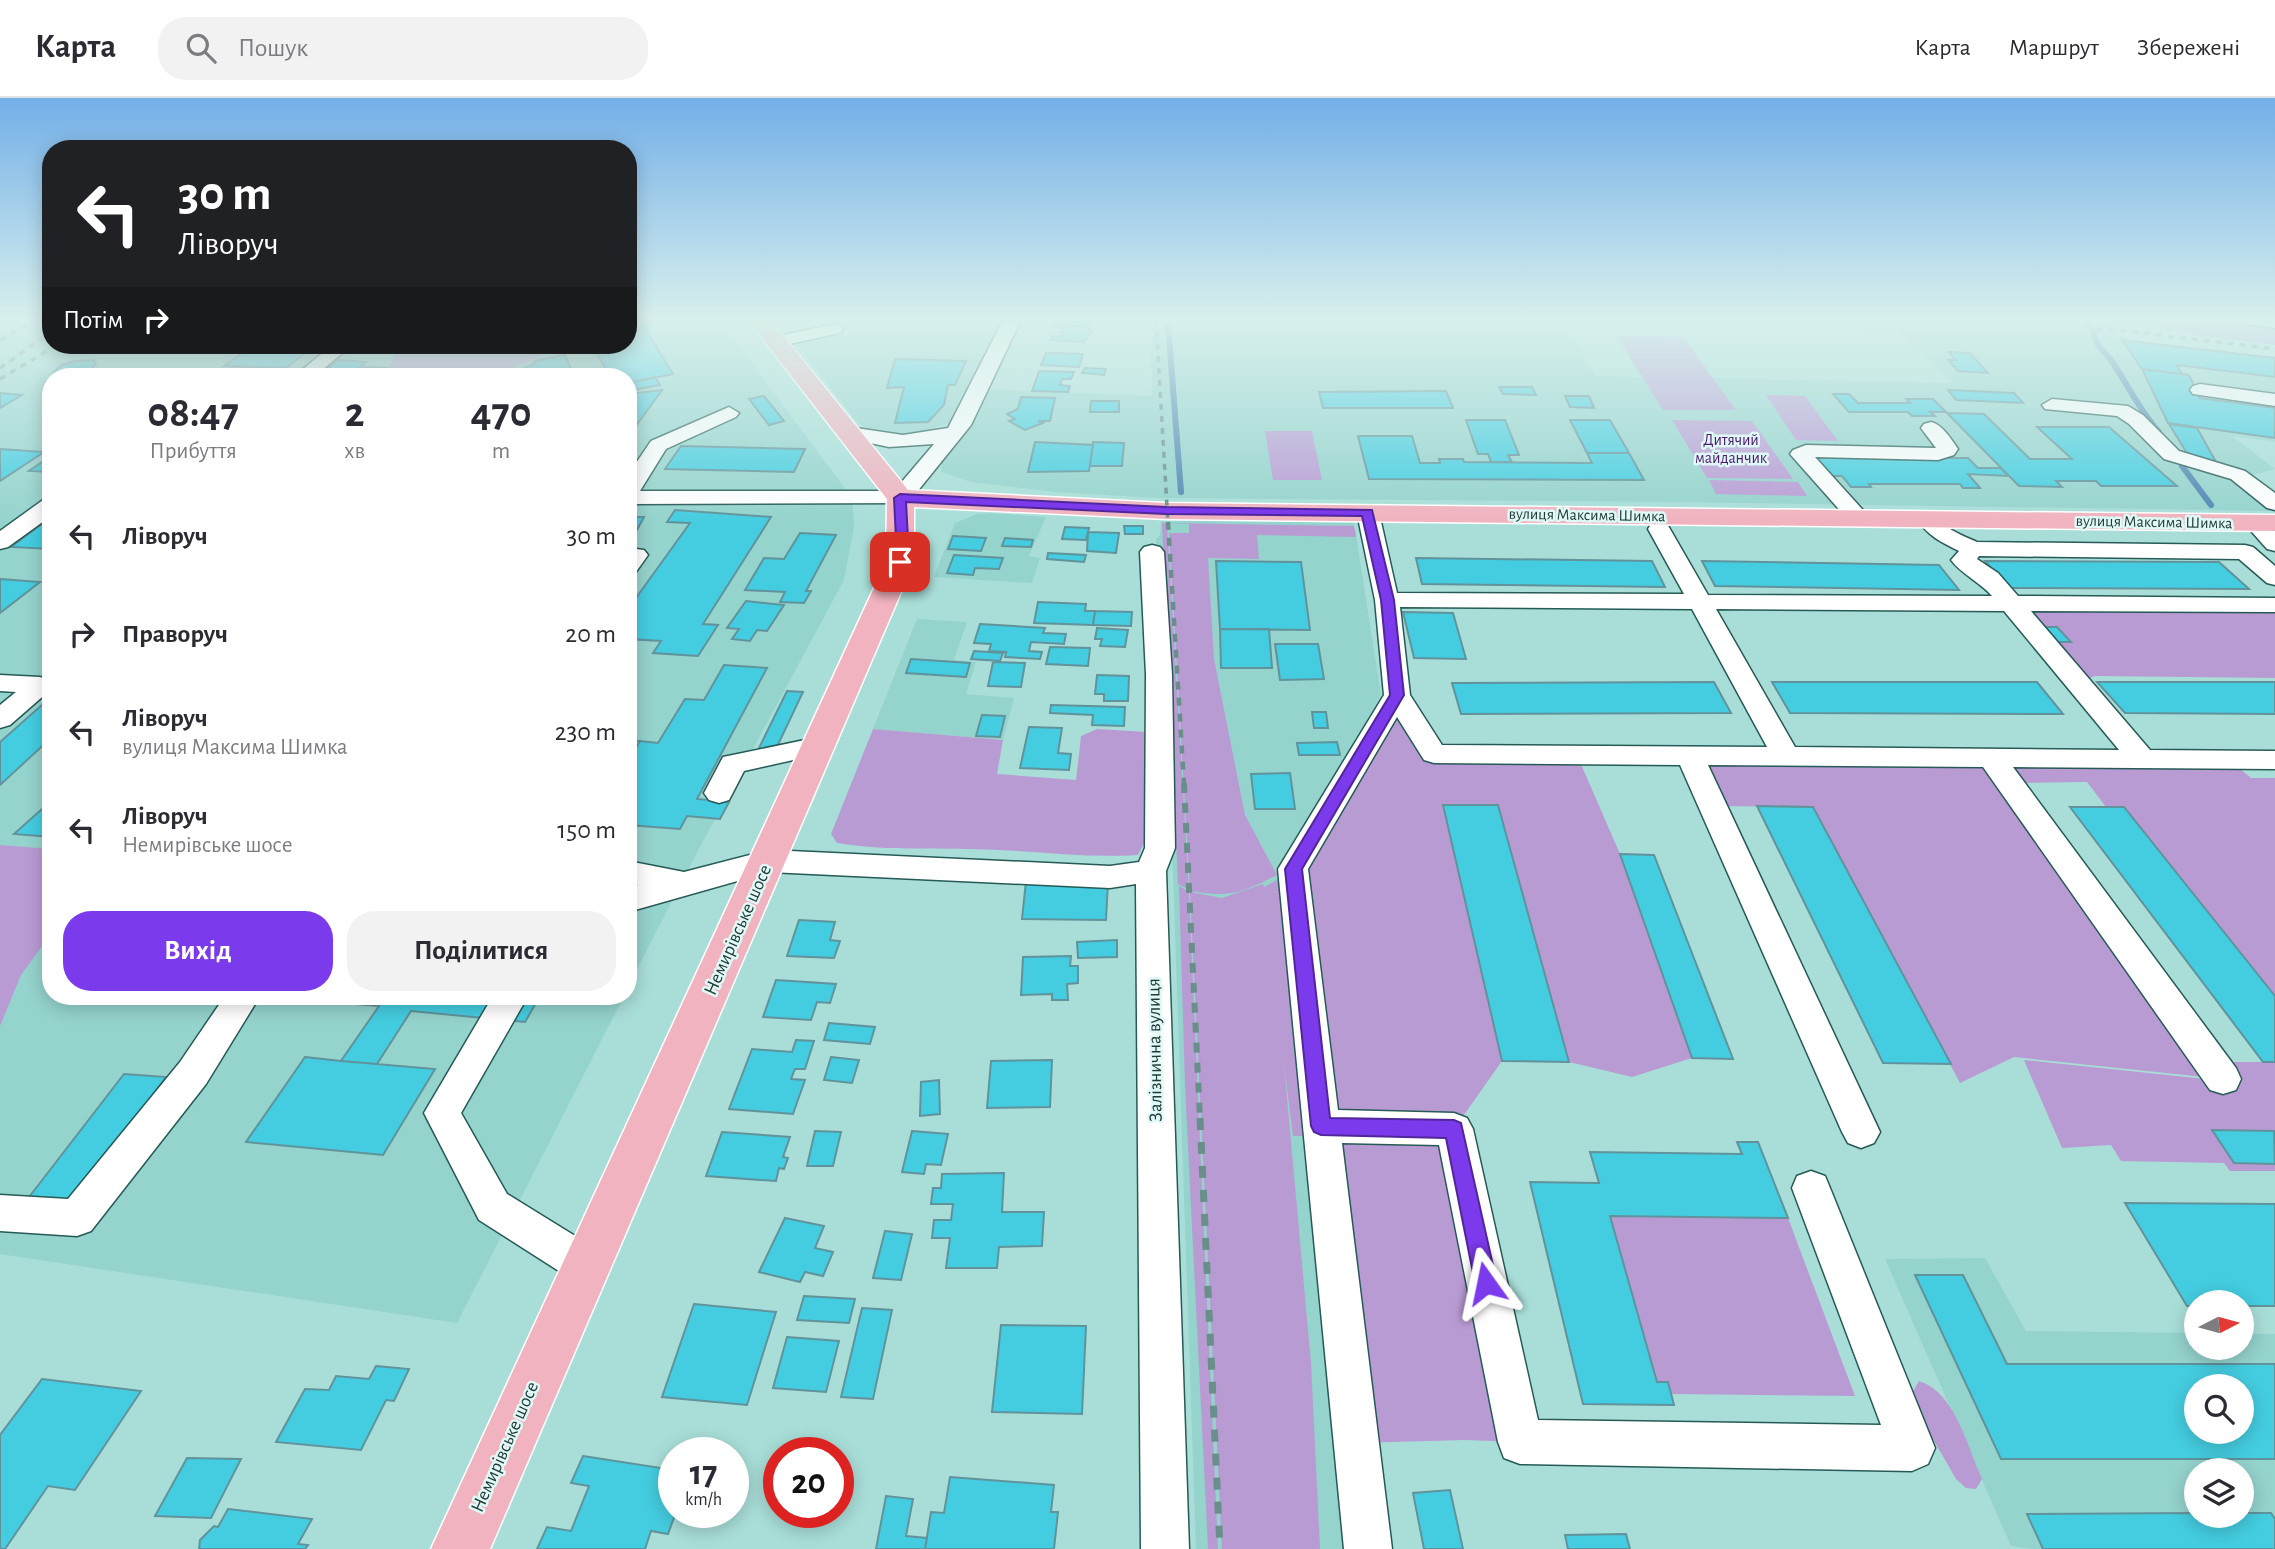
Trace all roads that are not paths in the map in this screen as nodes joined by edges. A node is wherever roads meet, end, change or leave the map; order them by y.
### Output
1 (813, 388) edge
2 (978, 388) edge
3 (2200, 390) dead end
4 (2275, 400) edge
5 (2052, 405) dead end
6 (729, 413) dead end
7 (1931, 428) dead end
8 (956, 432) junction
9 (849, 433) junction
10 (637, 479) edge
11 (637, 494) edge
12 (900, 498) junction
13 (2275, 503) edge
14 (42, 512) edge
15 (1368, 513) junction
16 (1860, 519) junction
17 (1928, 519) junction
18 (2265, 523) edge
19 (1659, 529) dead end
20 (0, 542) edge
21 (2275, 544) edge
22 (1973, 549) junction
23 (1152, 552) dead end
24 (2275, 578) edge
25 (1387, 600) junction
26 (1702, 602) junction
27 (2012, 604) junction
28 (2275, 605) edge
29 (0, 683) edge
30 (1397, 695) junction
31 (0, 719) edge
32 (820, 746) junction
33 (1690, 756) junction
34 (1786, 756) junction
35 (1991, 758) junction
36 (2142, 759) junction
37 (2275, 760) edge
38 (719, 793) dead end
39 (769, 861) junction
40 (1152, 871) junction
41 (637, 874) edge
42 (684, 883) junction
43 (637, 897) edge
44 (237, 1005) edge
45 (506, 1005) edge
46 (2223, 1079) dead end
47 (1321, 1126) junction
48 (1861, 1132) dead end
49 (1811, 1188) dead end
50 (0, 1213) edge
51 (587, 1266) junction
52 (460, 1549) edge
53 (1165, 1549) edge
54 (1368, 1549) edge

1 - 9 main road
2 - 8 street
3 - 4 street
5 - 13 street
6 - 10 street
7 - 16 street
8 - 9 street
8 - 12 street
9 - 12 main road
11 - 12 street
12 - 15 main road, вулиця Максима Шимка
12 - 32 main road, Немирівське шосе
14 - 20 street
15 - 16 main road, вулиця Максима Шимка
15 - 25 street
16 - 17 main road, вулиця Максима Шимка
17 - 18 main road, вулиця Максима Шимка
17 - 22 street
18 - 21 street
19 - 26 street
22 - 24 street
22 - 27 street
23 - 40 street, Залізнична вулиця
25 - 26 street
25 - 30 street
26 - 27 street
26 - 34 street
27 - 28 street
27 - 36 street
29 - 31 street
30 - 33 street
30 - 47 street
32 - 38 street
32 - 39 main road, Немирівське шосе
33 - 34 street
33 - 48 street
34 - 35 street
35 - 36 street
35 - 46 street
36 - 37 street
39 - 40 street
39 - 42 street
39 - 51 main road, Немирівське шосе
40 - 53 street, Залізнична вулиця
41 - 42 street
42 - 43 street
44 - 50 street
45 - 51 street
47 - 49 street
47 - 54 street
51 - 52 main road, Немирівське шосе

